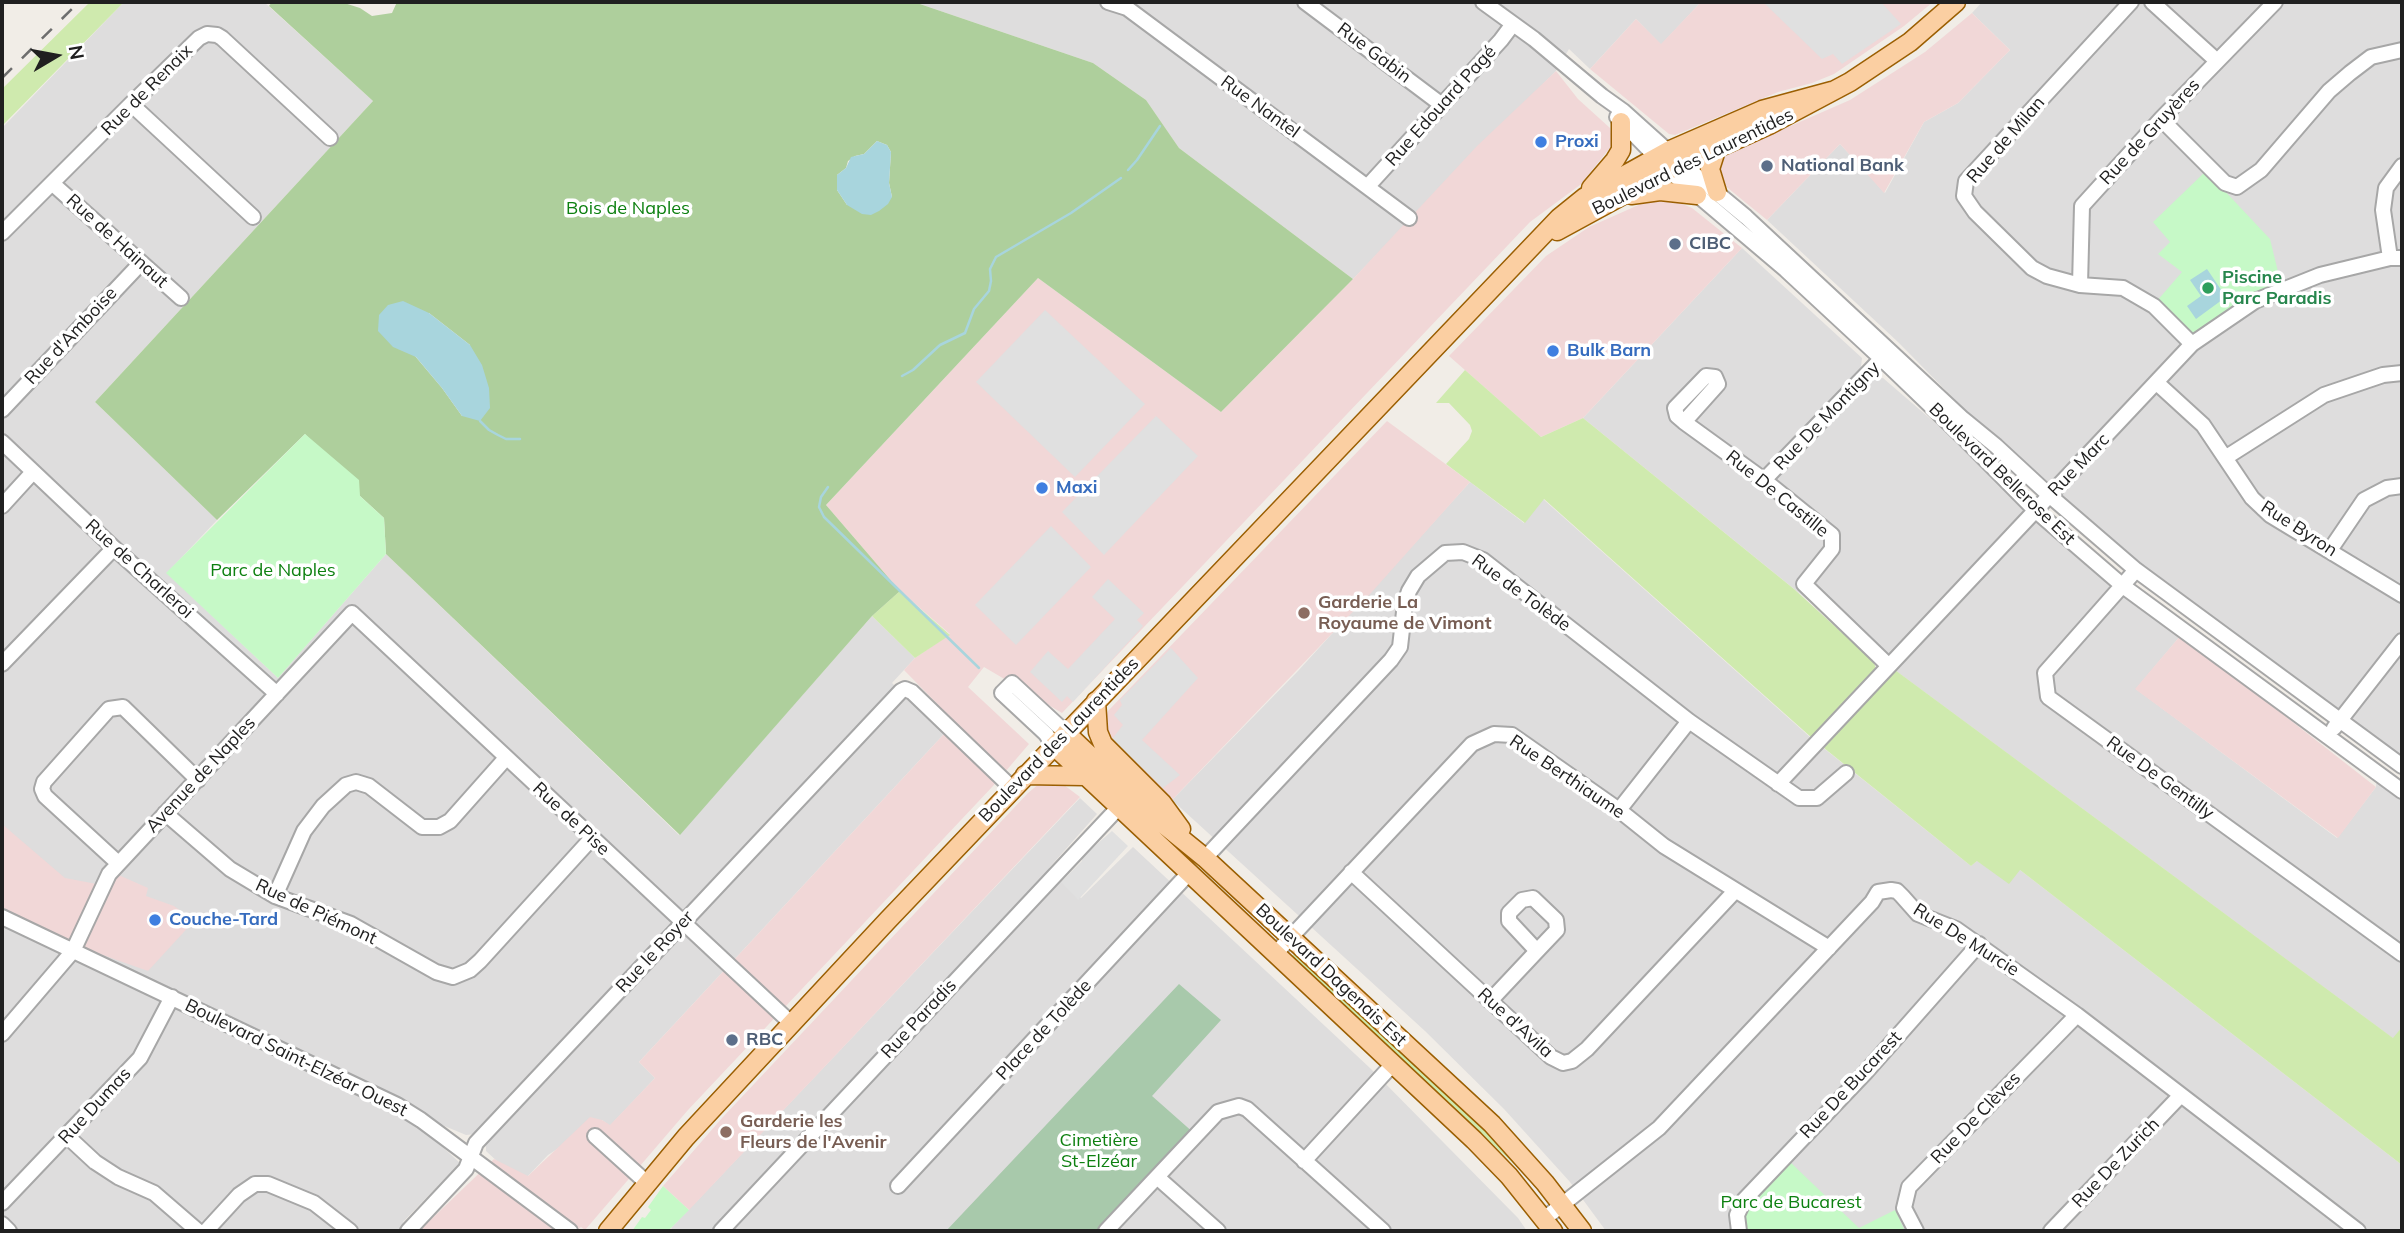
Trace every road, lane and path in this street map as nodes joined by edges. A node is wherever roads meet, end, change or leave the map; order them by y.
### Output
1 (1108, 2) edge
2 (1305, 2) edge
3 (1483, 2) edge
4 (1956, 2) edge
5 (2132, 2) edge
6 (2152, 2) edge
7 (2274, 2) edge
8 (1130, 5) edge
9 (1513, 23) junction
10 (2402, 50) edge
11 (2217, 61) junction
12 (1832, 91) junction
13 (1602, 96) junction
14 (131, 104) junction
15 (1442, 105) junction
16 (2161, 119) junction
17 (1621, 122) junction
18 (330, 138) dead end
19 (1717, 147) junction
20 (1662, 153) junction
21 (2402, 166) edge
22 (1675, 167) junction
23 (53, 184) junction
24 (1367, 186) junction
25 (1717, 192) junction
26 (1697, 195) junction
27 (1585, 197) junction
28 (1614, 199) junction
29 (253, 217) dead end
30 (1409, 218) dead end
31 (2, 233) edge
32 (1520, 258) junction
33 (2396, 258) edge
34 (141, 263) junction
35 (2080, 285) junction
36 (181, 299) dead end
37 (2192, 344) junction
38 (1886, 355) junction
39 (2402, 373) edge
40 (2157, 383) junction
41 (2, 410) edge
42 (1684, 422) dead end
43 (2, 442) edge
44 (2225, 458) junction
45 (33, 472) junction
46 (1764, 481) junction
47 (2402, 486) edge
48 (2049, 495) junction
49 (2, 506) edge
50 (2036, 512) junction
51 (114, 548) junction
52 (2330, 550) junction
53 (2136, 570) junction
54 (2123, 586) junction
55 (2402, 595) edge
56 (352, 613) joint
57 (2402, 641) edge
58 (2, 664) edge
59 (1888, 665) junction
60 (1007, 688) dead end
61 (277, 694) junction
62 (1096, 701) junction
63 (1689, 721) junction
64 (2339, 722) junction
65 (2328, 737) junction
66 (1060, 740) junction
67 (506, 758) junction
68 (2402, 766) edge
69 (1846, 773) dead end
70 (1084, 776) junction
71 (198, 779) junction
72 (1019, 782) junction
73 (1778, 784) junction
74 (2402, 791) edge
75 (1118, 808) junction
76 (1619, 810) junction
77 (165, 813) junction
78 (592, 838) junction
79 (1200, 853) junction
80 (118, 863) junction
81 (1351, 872) junction
82 (1189, 873) junction
83 (1735, 891) junction
84 (275, 896) junction
85 (2, 917) edge
86 (683, 922) junction
87 (1291, 937) junction
88 (1979, 944) junction
89 (1829, 948) junction
90 (73, 951) junction
91 (1537, 951) dead end
92 (1275, 954) junction
93 (2402, 954) edge
94 (172, 998) junction
95 (1490, 1001) junction
96 (2077, 1015) junction
97 (791, 1023) junction
98 (2, 1034) edge
99 (1393, 1064) junction
100 (2180, 1095) junction
101 (67, 1136) junction
102 (595, 1136) dead end
103 (471, 1157) junction
104 (1304, 1161) junction
105 (1157, 1177) junction
106 (647, 1183) junction
107 (898, 1186) dead end
108 (2, 1203) edge
109 (1562, 1205) junction
110 (2, 1224) edge
111 (1549, 1225) edge
112 (9, 1231) edge
113 (198, 1231) edge
114 (206, 1231) edge
115 (351, 1231) edge
116 (408, 1231) edge
117 (570, 1231) edge
118 (608, 1231) edge
119 (721, 1231) edge
120 (1106, 1231) edge
121 (1218, 1231) edge
122 (1383, 1231) edge
123 (1582, 1231) edge
124 (1739, 1231) edge
125 (1916, 1231) edge
126 (2051, 1231) edge
127 (2358, 1231) edge

1 - 8 street, Rue Nantel
2 - 15 street, Rue Gabin
3 - 9 street
4 - 12 main road, Boulevard des Laurentides
5 - 35 street, Rue de Milan
6 - 11 street
7 - 11 street, Rue de Gruyères
8 - 24 street, Rue Nantel
9 - 13 street
9 - 15 street, Rue Edouard Pagé
10 - 16 street
11 - 16 street, Rue de Gruyères
12 - 19 main road, Boulevard des Laurentides
12 - 20 main road, Boulevard des Laurentides
13 - 17 street
13 - 20 street
14 - 18 street, Rue de Renaix
14 - 23 street, Rue de Renaix
14 - 29 street
15 - 24 street, Rue Edouard Pagé
16 - 35 street, Rue de Gruyères
17 - 20 street
17 - 27 main road
19 - 22 main road, Boulevard des Laurentides
19 - 25 main road
20 - 22 street, Boulevard Bellerose Est
20 - 27 main road, Boulevard des Laurentides
21 - 33 street
22 - 25 street, Boulevard Bellerose Est
22 - 26 street, Boulevard Bellerose Est
22 - 28 main road, Boulevard des Laurentides
23 - 31 street, Rue de Renaix
23 - 34 street, Rue de Hainaut
24 - 30 street, Rue Nantel
25 - 38 street, Boulevard Bellerose Est
26 - 28 main road
26 - 38 street, Boulevard Bellerose Est
27 - 32 main road, Boulevard des Laurentides
28 - 32 main road, Boulevard des Laurentides
32 - 62 main road, Boulevard des Laurentides
33 - 37 street, Rue Marc
34 - 36 street, Rue de Hainaut
34 - 41 street, Rue d'Amboise
35 - 37 street, Rue de Milan
37 - 40 street, Rue Marc
38 - 46 street, Rue De Montigny
38 - 48 street, Boulevard Bellerose Est
38 - 50 street, Boulevard Bellerose Est
39 - 44 street
40 - 44 street, Rue Byron
40 - 48 street, Rue Marc
42 - 46 street, Rue De Castille
43 - 45 street, Rue de Charleroi
44 - 52 street, Rue Byron
45 - 49 street
45 - 51 street, Rue de Charleroi
46 - 59 street, Rue De Castille
47 - 52 street
48 - 50 street, Rue Marc
48 - 53 street, Boulevard Bellerose Est
50 - 54 street, Boulevard Bellerose Est
50 - 59 street, Rue Marc
51 - 58 street
51 - 61 street, Rue de Charleroi
52 - 55 street, Rue Byron
53 - 54 street, Rue De Gentilly
53 - 64 street, Boulevard Bellerose Est
54 - 65 street, Boulevard Bellerose Est
54 - 93 street, Rue De Gentilly
56 - 61 street, Avenue de Naples
56 - 67 street, Rue de Pise
57 - 64 street
59 - 73 street, Rue Marc
60 - 66 street
61 - 71 street, Avenue de Naples
62 - 66 main road, Boulevard des Laurentides
62 - 79 main road
63 - 73 street, Rue de Tolède
63 - 76 street
63 - 79 street, Rue de Tolède
64 - 65 street
64 - 68 street, Boulevard Bellerose Est
65 - 74 street, Boulevard Bellerose Est
66 - 70 main road, Boulevard Dagenais Est
66 - 72 main road, Boulevard des Laurentides
66 - 79 main road, Boulevard Dagenais Est
67 - 78 street, Rue de Pise
67 - 84 street
69 - 73 street, Rue de Tolède
70 - 72 main road
70 - 75 main road, Boulevard Dagenais Est
71 - 77 street, Avenue de Naples
71 - 80 street
72 - 86 street, Rue le Royer
72 - 97 main road, Boulevard des Laurentides
75 - 82 main road, Boulevard Dagenais Est
75 - 119 street, Rue Paradis
76 - 81 street, Rue Berthiaume
76 - 83 street, Rue Berthiaume
77 - 80 street, Avenue de Naples
77 - 84 street, Rue de Piémont
78 - 84 street, Rue de Piémont
78 - 86 street, Rue de Pise
79 - 87 main road, Boulevard Dagenais Est
80 - 90 street, Avenue de Naples
81 - 87 street, Rue Berthiaume
81 - 95 street, Rue d'Avila
82 - 92 main road, Boulevard Dagenais Est
82 - 107 street, Place de Tolède
83 - 89 street, Rue Berthiaume
83 - 95 street, Rue d'Avila
85 - 90 street, Boulevard Saint-Elzéar Ouest
86 - 97 street, Rue de Pise
86 - 103 street, Rue le Royer
87 - 92 street, Rue Berthiaume
87 - 109 main road, Boulevard Dagenais Est
88 - 89 street, Rue De Murcie
88 - 96 street, Rue De Murcie
88 - 124 street, Rue De Bucarest
89 - 109 street, Rue De Murcie
90 - 94 street, Boulevard Saint-Elzéar Ouest
90 - 98 street, Avenue de Naples
91 - 95 street
92 - 99 main road, Boulevard Dagenais Est
94 - 101 street, Rue Dumas
94 - 103 street, Boulevard Saint-Elzéar Ouest
96 - 100 street, Rue De Murcie
96 - 125 street, Rue De Clèves
97 - 106 main road, Boulevard des Laurentides
99 - 104 street
99 - 111 main road, Boulevard Dagenais Est
100 - 126 street, Rue De Zurich
100 - 127 street, Rue De Murcie
101 - 108 street, Rue Dumas
101 - 113 street
102 - 106 street
103 - 116 street, Rue le Royer
103 - 117 street, Boulevard Saint-Elzéar Ouest
104 - 105 street
104 - 122 street
105 - 120 street
105 - 121 street
106 - 118 main road, Boulevard des Laurentides
109 - 111 street, Rue De Murcie
109 - 123 main road, Boulevard Dagenais Est
110 - 112 street
114 - 115 street

